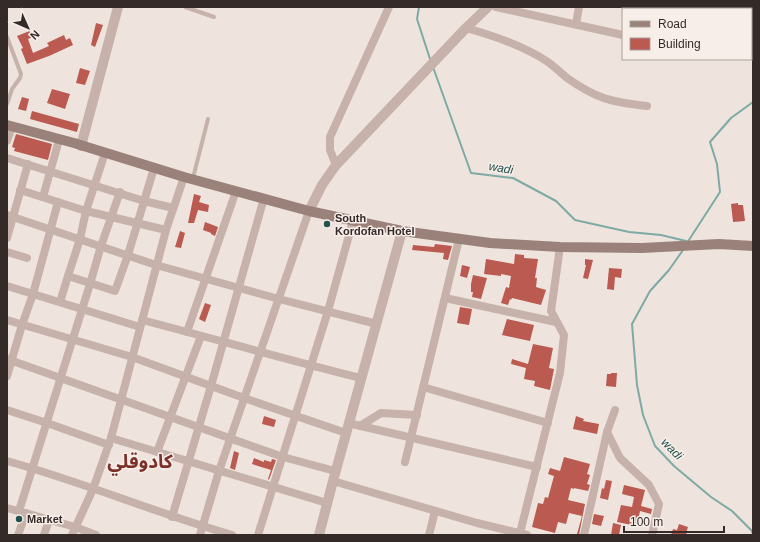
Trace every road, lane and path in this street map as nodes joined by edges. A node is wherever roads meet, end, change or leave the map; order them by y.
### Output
1 (118, 7) edge
2 (185, 7) edge
3 (389, 7) edge
4 (488, 7) edge
5 (496, 7) edge
6 (579, 7) edge
7 (214, 17) dead end
8 (576, 24) junction
9 (466, 28) junction
10 (622, 35) edge
11 (7, 36) edge
12 (7, 104) edge
13 (647, 106) dead end
14 (208, 119) dead end
15 (9, 126) edge
16 (7, 140) edge
17 (59, 140) junction
18 (81, 146) junction
19 (105, 153) junction
20 (7, 158) edge
21 (28, 164) junction
22 (336, 165) junction
23 (154, 168) junction
24 (50, 170) junction
25 (188, 178) junction
26 (95, 185) junction
27 (20, 190) junction
28 (236, 191) junction
29 (120, 192) junction
30 (43, 197) junction
31 (264, 198) junction
32 (144, 201) junction
33 (58, 202) junction
34 (173, 208) junction
35 (309, 210) junction
36 (86, 211) junction
37 (10, 216) edge
38 (110, 218) junction
39 (353, 220) junction
40 (138, 224) junction
41 (50, 229) junction
42 (166, 230) junction
43 (402, 231) junction
44 (7, 238) edge
45 (80, 239) junction
46 (459, 239) junction
47 (101, 246) junction
48 (753, 246) edge
49 (560, 248) junction
50 (7, 252) edge
51 (128, 255) junction
52 (27, 258) dead end
53 (156, 265) junction
54 (68, 276) junction
55 (206, 279) junction
56 (90, 284) junction
57 (7, 286) edge
58 (238, 288) junction
59 (33, 294) junction
60 (444, 298) junction
61 (279, 299) junction
62 (60, 302) junction
63 (82, 309) junction
64 (328, 311) junction
65 (7, 320) edge
66 (556, 322) junction
67 (141, 324) junction
68 (377, 324) junction
69 (22, 325) junction
70 (187, 332) junction
71 (201, 336) junction
72 (73, 340) junction
73 (223, 342) junction
74 (260, 351) junction
75 (132, 357) junction
76 (9, 360) edge
77 (311, 366) junction
78 (7, 376) edge
79 (186, 377) junction
80 (361, 378) junction
81 (61, 379) junction
82 (212, 386) junction
83 (423, 387) junction
84 (244, 398) junction
85 (121, 399) junction
86 (7, 410) edge
87 (615, 410) dead end
88 (417, 415) junction
89 (296, 416) junction
90 (170, 417) junction
91 (47, 422) junction
92 (548, 423) junction
93 (360, 426) junction
94 (199, 427) junction
95 (347, 428) junction
96 (607, 432) junction
97 (230, 438) junction
98 (412, 438) junction
99 (110, 442) junction
100 (157, 452) junction
101 (283, 457) junction
102 (7, 461) edge
103 (188, 462) junction
104 (405, 462) dead end
105 (537, 467) junction
106 (33, 468) junction
107 (219, 471) junction
108 (334, 476) junction
109 (273, 487) junction
110 (93, 489) junction
111 (327, 503) junction
112 (7, 508) edge
113 (435, 511) junction
114 (23, 512) junction
115 (172, 517) junction
116 (49, 520) junction
117 (202, 526) junction
118 (74, 531) edge
119 (524, 534) edge
120 (18, 535) edge
121 (44, 535) edge
122 (96, 535) edge
123 (200, 535) edge
124 (232, 535) edge
125 (258, 535) edge
126 (319, 535) edge
127 (429, 535) edge
128 (584, 535) edge
129 (652, 535) edge

1 - 18 street
2 - 7 lane
3 - 22 street
4 - 9 street
5 - 8 street
6 - 8 street
8 - 10 street
9 - 13 street
9 - 22 street
11 - 12 lane
14 - 25 lane
15 - 16 street
15 - 17 main road
17 - 18 main road
17 - 24 street
18 - 19 main road
19 - 23 main road
19 - 26 street
20 - 21 street
21 - 24 street
21 - 27 street
22 - 35 street
23 - 25 main road
23 - 32 street
24 - 26 street
24 - 30 street
25 - 28 main road
25 - 34 street
26 - 29 street
26 - 36 street
27 - 30 street
27 - 37 street
28 - 31 main road
28 - 55 street
29 - 32 street
29 - 38 street
30 - 33 street
31 - 35 main road
31 - 58 street
32 - 34 street
32 - 40 street
33 - 36 street
33 - 41 street
34 - 42 street
35 - 39 main road
35 - 61 street
36 - 38 street
36 - 45 street
37 - 41 street
37 - 44 street
38 - 40 street
38 - 47 street
39 - 43 main road
39 - 64 street
40 - 42 street
40 - 51 street
41 - 45 street
41 - 59 street
42 - 53 street
43 - 46 main road
43 - 68 street
45 - 47 street
45 - 54 street
46 - 49 main road
46 - 60 street
47 - 51 street
47 - 56 street
48 - 49 main road
49 - 66 street
50 - 52 street
51 - 53 street
51 - 56 street
53 - 55 street
53 - 67 street
54 - 56 street
54 - 62 street
55 - 58 street
55 - 70 street
56 - 63 street
57 - 59 street
58 - 61 street
58 - 73 street
59 - 62 street
59 - 69 street
60 - 66 street
60 - 83 street
61 - 64 street
61 - 74 street
62 - 63 street
63 - 67 street
63 - 72 street
64 - 68 street
64 - 77 street
65 - 69 street
66 - 92 street
67 - 70 street
67 - 75 street
68 - 80 street
69 - 72 street
69 - 76 street
70 - 71 street
71 - 73 street
71 - 79 street
72 - 75 street
72 - 81 street
73 - 74 street
73 - 82 street
74 - 77 street
74 - 84 street
75 - 79 street
75 - 85 street
76 - 78 street
76 - 81 street
77 - 80 street
77 - 89 street
79 - 82 street
79 - 90 street
80 - 95 street
81 - 85 street
81 - 91 street
82 - 84 street
82 - 94 street
83 - 88 street
83 - 92 street
84 - 89 street
84 - 97 street
85 - 90 street
85 - 99 street
86 - 91 street
87 - 96 street
88 - 93 street
88 - 98 street
89 - 95 street
89 - 101 street
90 - 94 street
90 - 100 street
91 - 99 street
91 - 106 street
92 - 105 street
93 - 95 street
93 - 98 street
94 - 97 street
94 - 103 street
95 - 108 street
96 - 128 street
96 - 129 street
97 - 101 street
97 - 107 street
98 - 104 street
98 - 105 street
99 - 100 street
99 - 110 street
100 - 103 street
101 - 108 street
101 - 109 street
102 - 106 street
103 - 107 street
103 - 115 street
105 - 119 street
106 - 110 street
106 - 114 street
107 - 109 street
107 - 117 street
108 - 111 street
108 - 113 street
109 - 111 street
109 - 125 street
110 - 115 street
110 - 118 street
111 - 126 street
112 - 114 street
113 - 119 street
113 - 127 street
114 - 116 street
114 - 120 street
115 - 117 street
116 - 118 street
116 - 121 street
117 - 123 street
117 - 124 street
118 - 122 street

